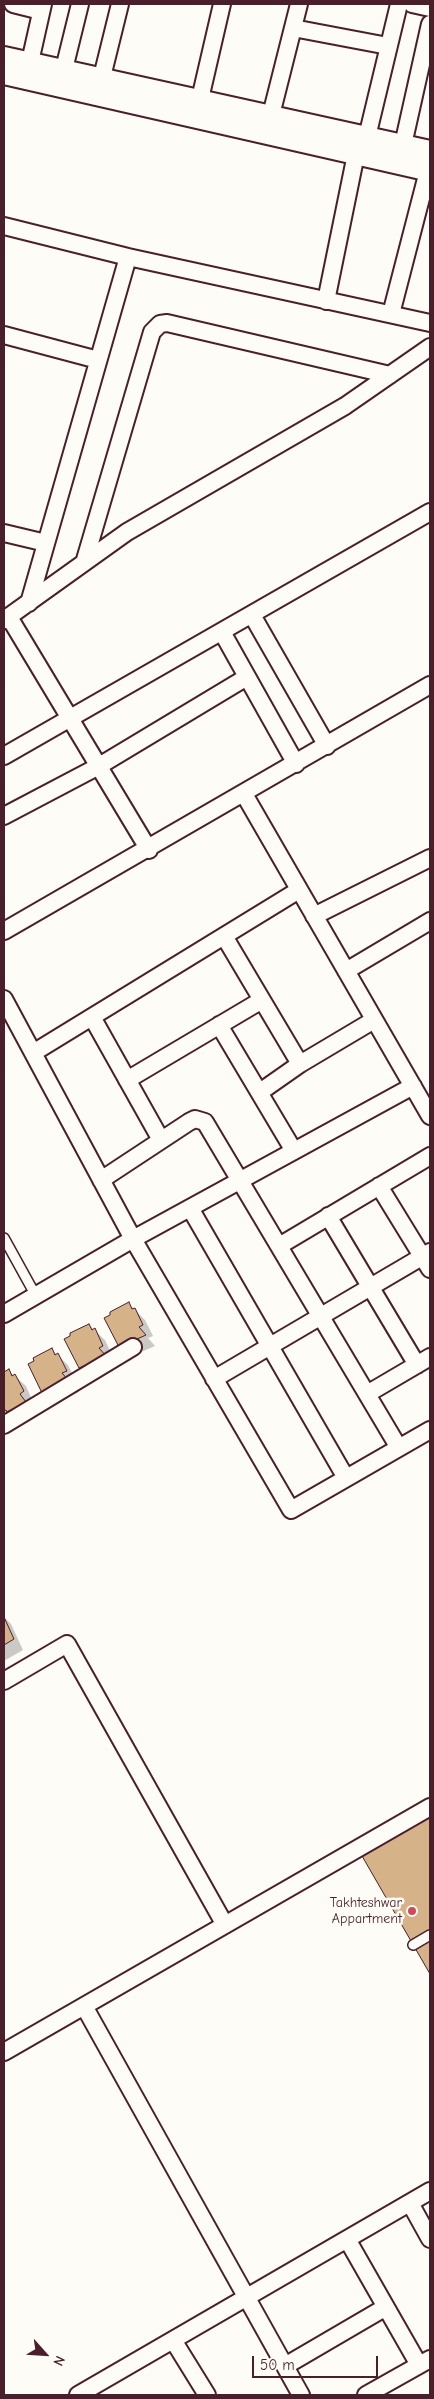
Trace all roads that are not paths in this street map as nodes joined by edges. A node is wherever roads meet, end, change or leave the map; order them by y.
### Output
1 (13, 4) edge
2 (80, 4) edge
3 (120, 4) edge
4 (222, 4) edge
5 (299, 4) edge
6 (398, 4) edge
7 (412, 4) edge
8 (42, 7) edge
9 (430, 8) edge
10 (430, 24) edge
11 (293, 28) junction
12 (388, 46) junction
13 (4, 57) edge
14 (30, 62) junction
15 (64, 69) junction
16 (4, 74) edge
17 (102, 77) junction
18 (200, 99) junction
19 (271, 115) junction
20 (367, 137) junction
21 (403, 145) junction
22 (356, 154) junction
23 (430, 165) edge
24 (4, 226) edge
25 (128, 257) junction
26 (326, 300) junction
27 (391, 314) junction
28 (430, 323) edge
29 (4, 335) edge
30 (430, 347) edge
31 (98, 360) junction
32 (390, 375) junction
33 (430, 512) edge
34 (4, 532) edge
35 (46, 543) junction
36 (84, 563) junction
37 (28, 603) junction
38 (252, 615) junction
39 (6, 619) edge
40 (222, 632) junction
41 (247, 677) junction
42 (430, 685) edge
43 (70, 719) junction
44 (327, 746) junction
45 (4, 756) edge
46 (296, 764) junction
47 (99, 766) junction
48 (244, 794) junction
49 (4, 816) edge
50 (149, 850) junction
51 (430, 858) edge
52 (299, 890) junction
53 (314, 916) junction
54 (430, 921) edge
55 (4, 932) edge
56 (224, 936) junction
57 (346, 971) junction
58 (4, 999) edge
59 (262, 1000) junction
60 (92, 1017) junction
61 (374, 1020) junction
62 (219, 1025) junction
63 (33, 1053) junction
64 (300, 1064) junction
65 (127, 1080) junction
66 (413, 1086) junction
67 (260, 1092) junction
68 (430, 1115) edge
69 (161, 1140) junction
70 (294, 1151) junction
71 (430, 1156) edge
72 (101, 1180) junction
73 (241, 1180) junction
74 (380, 1186) junction
75 (190, 1208) junction
76 (328, 1216) junction
77 (4, 1238) edge
78 (132, 1239) junction
79 (279, 1246) junction
80 (428, 1259) edge
81 (371, 1288) junction
82 (36, 1296) junction
83 (4, 1314) edge
84 (322, 1317) junction
85 (270, 1347) junction
86 (133, 1348) dead end
87 (424, 1361) edge
88 (214, 1379) junction
89 (367, 1394) junction
90 (4, 1425) edge
91 (430, 1430) edge
92 (399, 1448) junction
93 (346, 1478) junction
94 (4, 1681) edge
95 (430, 1807) edge
96 (225, 1925) junction
97 (430, 1935) edge
98 (413, 1945) dead end
99 (84, 2006) junction
100 (4, 2052) edge
101 (430, 2191) edge
102 (410, 2203) junction
103 (430, 2239) edge
104 (347, 2240) junction
105 (246, 2298) junction
106 (386, 2307) junction
107 (173, 2340) junction
108 (425, 2362) edge
109 (284, 2366) junction
110 (78, 2395) edge
111 (207, 2395) edge
112 (301, 2395) edge
113 (366, 2395) edge

1 - 8 street
2 - 15 street
3 - 17 street
4 - 18 street
5 - 11 street
6 - 12 street
7 - 9 street
8 - 14 street
10 - 21 street
11 - 12 street
11 - 19 street
12 - 20 street
13 - 14 street
14 - 15 street
15 - 17 street
16 - 22 street
17 - 18 street
18 - 19 street
19 - 20 street
20 - 21 street
21 - 23 street
22 - 23 street
22 - 26 street
23 - 27 street
24 - 25 street
25 - 26 street
25 - 31 street
26 - 27 street
27 - 28 street
29 - 31 street
30 - 32 street
31 - 35 street
32 - 36 street
32 - 36 street
33 - 38 street
34 - 35 street
35 - 37 street
36 - 37 street
37 - 39 street
38 - 40 street
38 - 44 street
39 - 43 street
40 - 41 street
40 - 43 street
41 - 46 street
41 - 47 street
42 - 44 street
43 - 45 street
43 - 47 street
44 - 46 street
46 - 48 street
47 - 49 street
47 - 50 street
48 - 50 street
48 - 52 street
50 - 55 street
51 - 53 street
52 - 53 street
52 - 56 street
53 - 57 street
54 - 57 street
56 - 59 street
56 - 60 street
57 - 61 street
58 - 63 street
59 - 62 street
59 - 64 street
60 - 63 street
60 - 65 street
61 - 64 street
61 - 66 street
62 - 65 street
62 - 67 street
63 - 72 street
64 - 67 street
65 - 69 street
66 - 68 street
66 - 70 street
67 - 70 street
69 - 72 street
69 - 73 street
70 - 73 street
71 - 74 street
72 - 78 street
73 - 75 street
73 - 79 street
74 - 76 street
74 - 80 street
75 - 78 street
75 - 85 street
76 - 79 street
76 - 81 street
77 - 82 lane
78 - 82 street
78 - 88 street
79 - 84 street
80 - 81 street
81 - 84 street
81 - 87 street
82 - 83 street
84 - 85 street
84 - 89 street
85 - 88 street
85 - 93 street
86 - 90 street
87 - 89 street
88 - 93 street
89 - 92 street
91 - 92 street
92 - 93 street
94 - 96 street
95 - 96 street
96 - 99 street
97 - 98 lane
99 - 100 street
99 - 105 street
101 - 102 street
102 - 103 street
102 - 104 street
104 - 105 street
104 - 106 street
105 - 107 street
105 - 109 street
106 - 108 street
106 - 109 street
107 - 110 street
107 - 111 street
108 - 113 street
109 - 112 street

